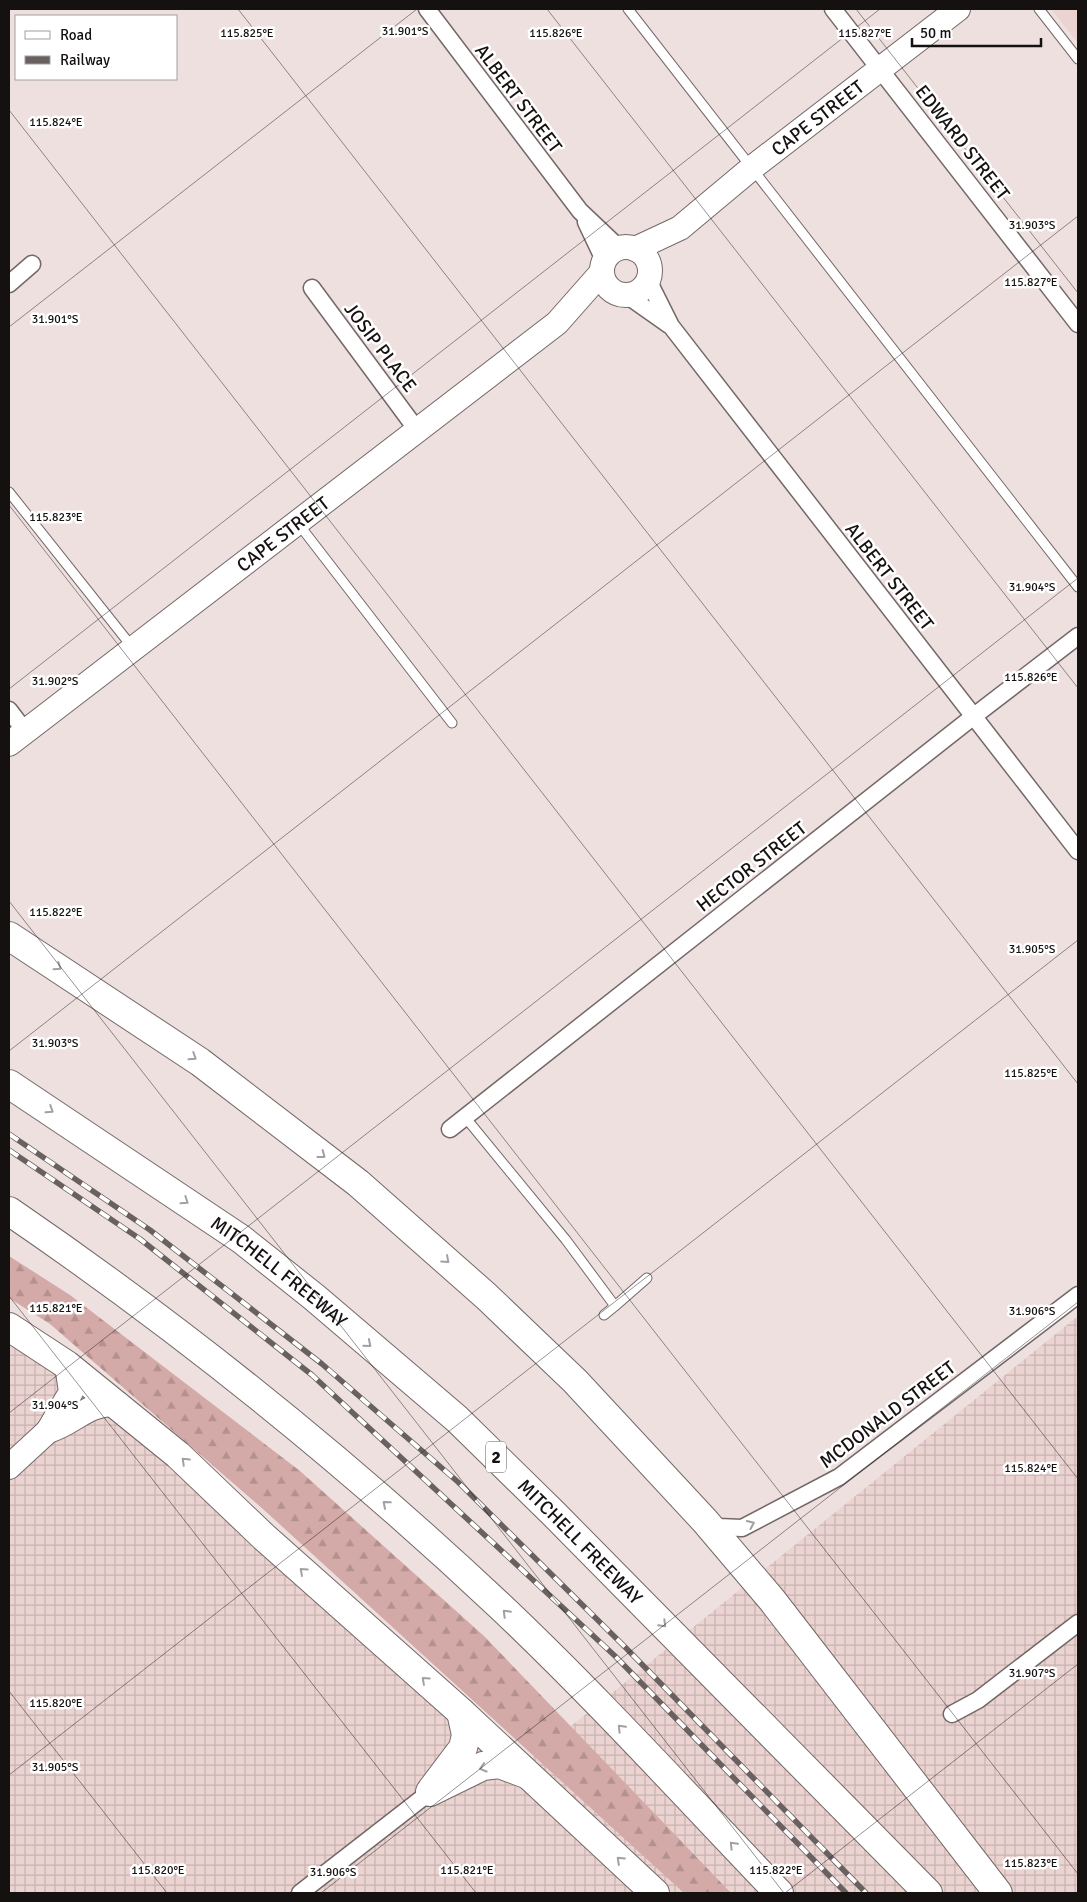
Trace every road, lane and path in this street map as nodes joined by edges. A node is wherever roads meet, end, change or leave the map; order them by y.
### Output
1 (427, 9) edge
2 (628, 9) edge
3 (833, 9) edge
4 (958, 9) edge
5 (1039, 9) edge
6 (1078, 59) edge
7 (880, 69) junction
8 (753, 168) junction
9 (680, 228) junction
10 (615, 257) junction
11 (32, 264) dead end
12 (649, 276) junction
13 (9, 284) edge
14 (312, 288) dead end
15 (620, 293) junction
16 (556, 323) junction
17 (1078, 324) edge
18 (670, 326) junction
19 (417, 430) junction
20 (9, 492) edge
21 (297, 522) junction
22 (1078, 587) edge
23 (1078, 636) edge
24 (133, 648) junction
25 (9, 710) edge
26 (974, 716) junction
27 (452, 723) dead end
28 (17, 738) edge
29 (1078, 851) edge
30 (9, 936) edge
31 (9, 1084) edge
32 (465, 1116) junction
33 (450, 1129) dead end
34 (9, 1211) edge
35 (647, 1278) dead end
36 (1078, 1295) edge
37 (615, 1306) junction
38 (604, 1315) dead end
39 (9, 1327) edge
40 (67, 1365) junction
41 (118, 1404) junction
42 (48, 1431) junction
43 (9, 1467) edge
44 (704, 1521) junction
45 (1078, 1623) edge
46 (461, 1712) junction
47 (952, 1714) dead end
48 (530, 1776) junction
49 (430, 1792) junction
50 (300, 1893) edge
51 (656, 1893) edge
52 (779, 1893) edge
53 (928, 1893) edge
54 (998, 1893) edge

1 - 10 street, ALBERT STREET
2 - 8 lane
3 - 7 street, EDWARD STREET
4 - 7 street, CAPE STREET
5 - 6 lane
7 - 8 street, CAPE STREET
7 - 17 street, EDWARD STREET
8 - 9 street, CAPE STREET
8 - 22 lane
9 - 10 street, CAPE STREET
9 - 12 street, CAPE STREET
10 - 12 street
10 - 15 street
10 - 16 street, CAPE STREET
11 - 13 street
12 - 15 street
12 - 18 street, ALBERT STREET
14 - 19 street, JOSIP PLACE
15 - 16 street, CAPE STREET
15 - 18 street, ALBERT STREET
16 - 19 street, CAPE STREET
18 - 26 street, ALBERT STREET
19 - 21 street, CAPE STREET
20 - 24 lane
21 - 24 street, CAPE STREET
21 - 27 lane
23 - 26 street, HECTOR STREET
24 - 28 street, CAPE STREET
25 - 28 street
26 - 29 street, ALBERT STREET
26 - 32 street, HECTOR STREET
30 -> 44 highway
31 -> 53 highway, MITCHELL FREEWAY / 2
32 - 33 street, HECTOR STREET
32 - 37 lane
52 -> 34 highway
35 - 37 lane
44 -> 36 street, MCDONALD STREET
37 - 38 lane
39 - 40 highway
40 - 41 highway
40 - 42 street
41 - 42 street
46 -> 41 highway
42 - 43 street
44 - 54 highway
45 - 47 street
46 - 48 highway
46 - 49 highway
48 -> 49 highway
51 -> 48 highway
49 - 50 street

